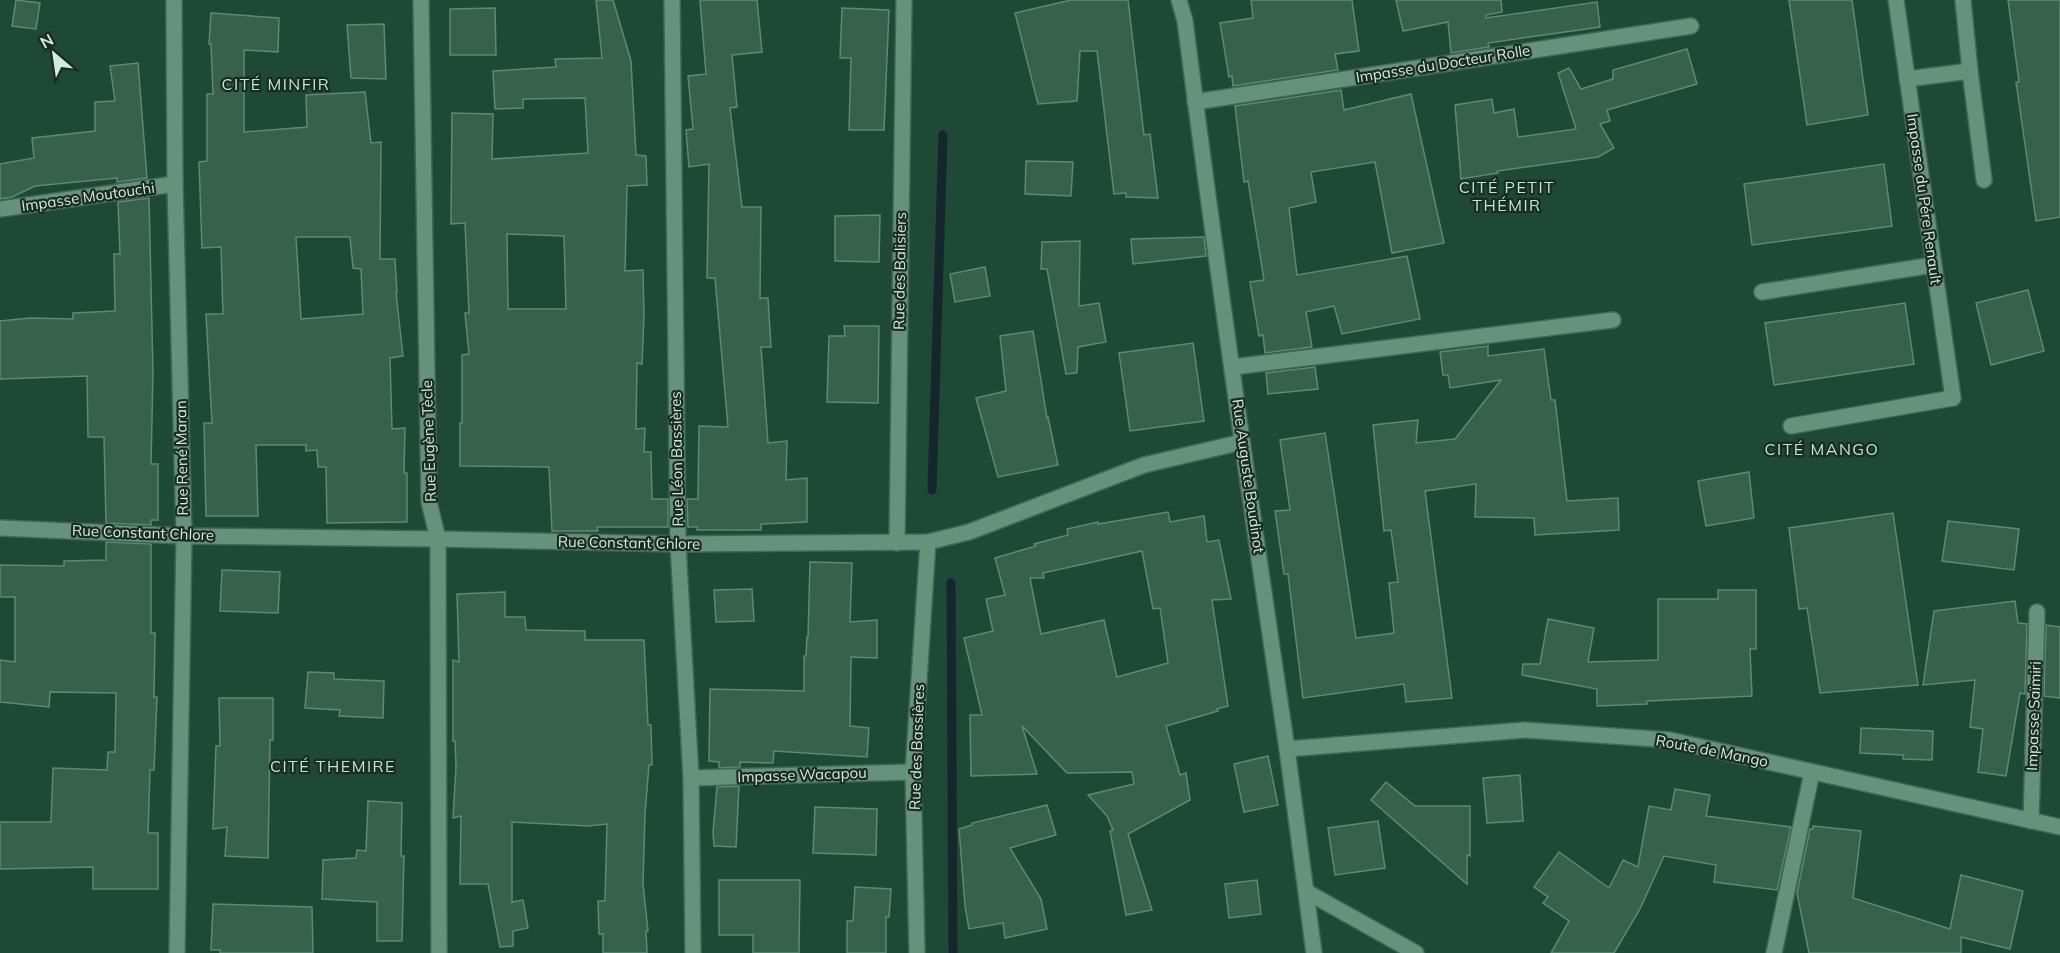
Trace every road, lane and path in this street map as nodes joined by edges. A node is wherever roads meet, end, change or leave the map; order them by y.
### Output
1 (174, 0) edge
2 (421, 0) edge
3 (672, 0) edge
4 (904, 0) edge
5 (1179, 0) edge
6 (1896, 0) edge
7 (1963, 0) edge
8 (1691, 26) dead end
9 (1970, 71) junction
10 (1907, 79) junction
11 (1196, 102) junction
12 (1984, 180) dead end
13 (175, 184) junction
14 (0, 209) edge
15 (1933, 265) junction
16 (1762, 292) dead end
17 (1613, 320) dead end
18 (1233, 367) junction
19 (1791, 426) dead end
20 (1242, 442) junction
21 (0, 528) edge
22 (184, 536) junction
23 (438, 539) junction
24 (928, 542) junction
25 (897, 543) junction
26 (678, 544) junction
27 (2037, 612) dead end
28 (1287, 749) junction
29 (913, 772) junction
30 (1812, 772) junction
31 (691, 778) junction
32 (2031, 820) junction
33 (2060, 827) edge
34 (1307, 892) junction
35 (177, 953) edge
36 (439, 953) edge
37 (693, 953) edge
38 (916, 953) edge
39 (1314, 953) edge
40 (1416, 953) edge
41 (1774, 953) edge

1 - 13 street, Rue René Maran
2 - 23 street, Rue Eugène Tècle
3 - 26 street, Rue Léon Bassières
4 - 25 street, Rue des Balisiers
5 - 11 street, Rue Auguste Boudinot
6 - 10 street, Impasse du Pére Renault
7 - 9 street
8 - 11 street, Impasse du Docteur Rolle
9 - 10 street
9 - 12 street
10 - 15 street, Impasse du Pére Renault
11 - 18 street, Rue Auguste Boudinot
13 - 14 street, Impasse Moutouchi
13 - 22 street, Rue René Maran
15 - 16 street
15 - 19 street, Impasse du Pére Renault
17 - 18 street
18 - 20 street, Rue Auguste Boudinot
20 - 24 street, Rue Constant Chlore
20 - 28 street, Rue Auguste Boudinot
21 - 22 street, Rue Constant Chlore
22 - 23 street, Rue Constant Chlore
22 - 35 street, Rue René Maran
23 - 26 street, Rue Constant Chlore
23 - 36 street, Rue Eugène Tècle
24 - 25 street, Rue Constant Chlore
24 - 29 street, Rue des Bassières
25 - 26 street, Rue Constant Chlore
26 - 31 street, Rue Léon Bassières
27 - 32 street, Impasse Saïmiri
28 - 30 street, Route de Mango
28 - 34 street, Rue Auguste Boudinot
29 - 31 street, Impasse Wacapou
29 - 38 street, Rue des Bassières
30 - 32 street, Route de Mango
30 - 41 street
31 - 37 street, Rue Léon Bassières
32 - 33 street, Route de Mango
34 - 39 street, Rue Auguste Boudinot
34 - 40 street

